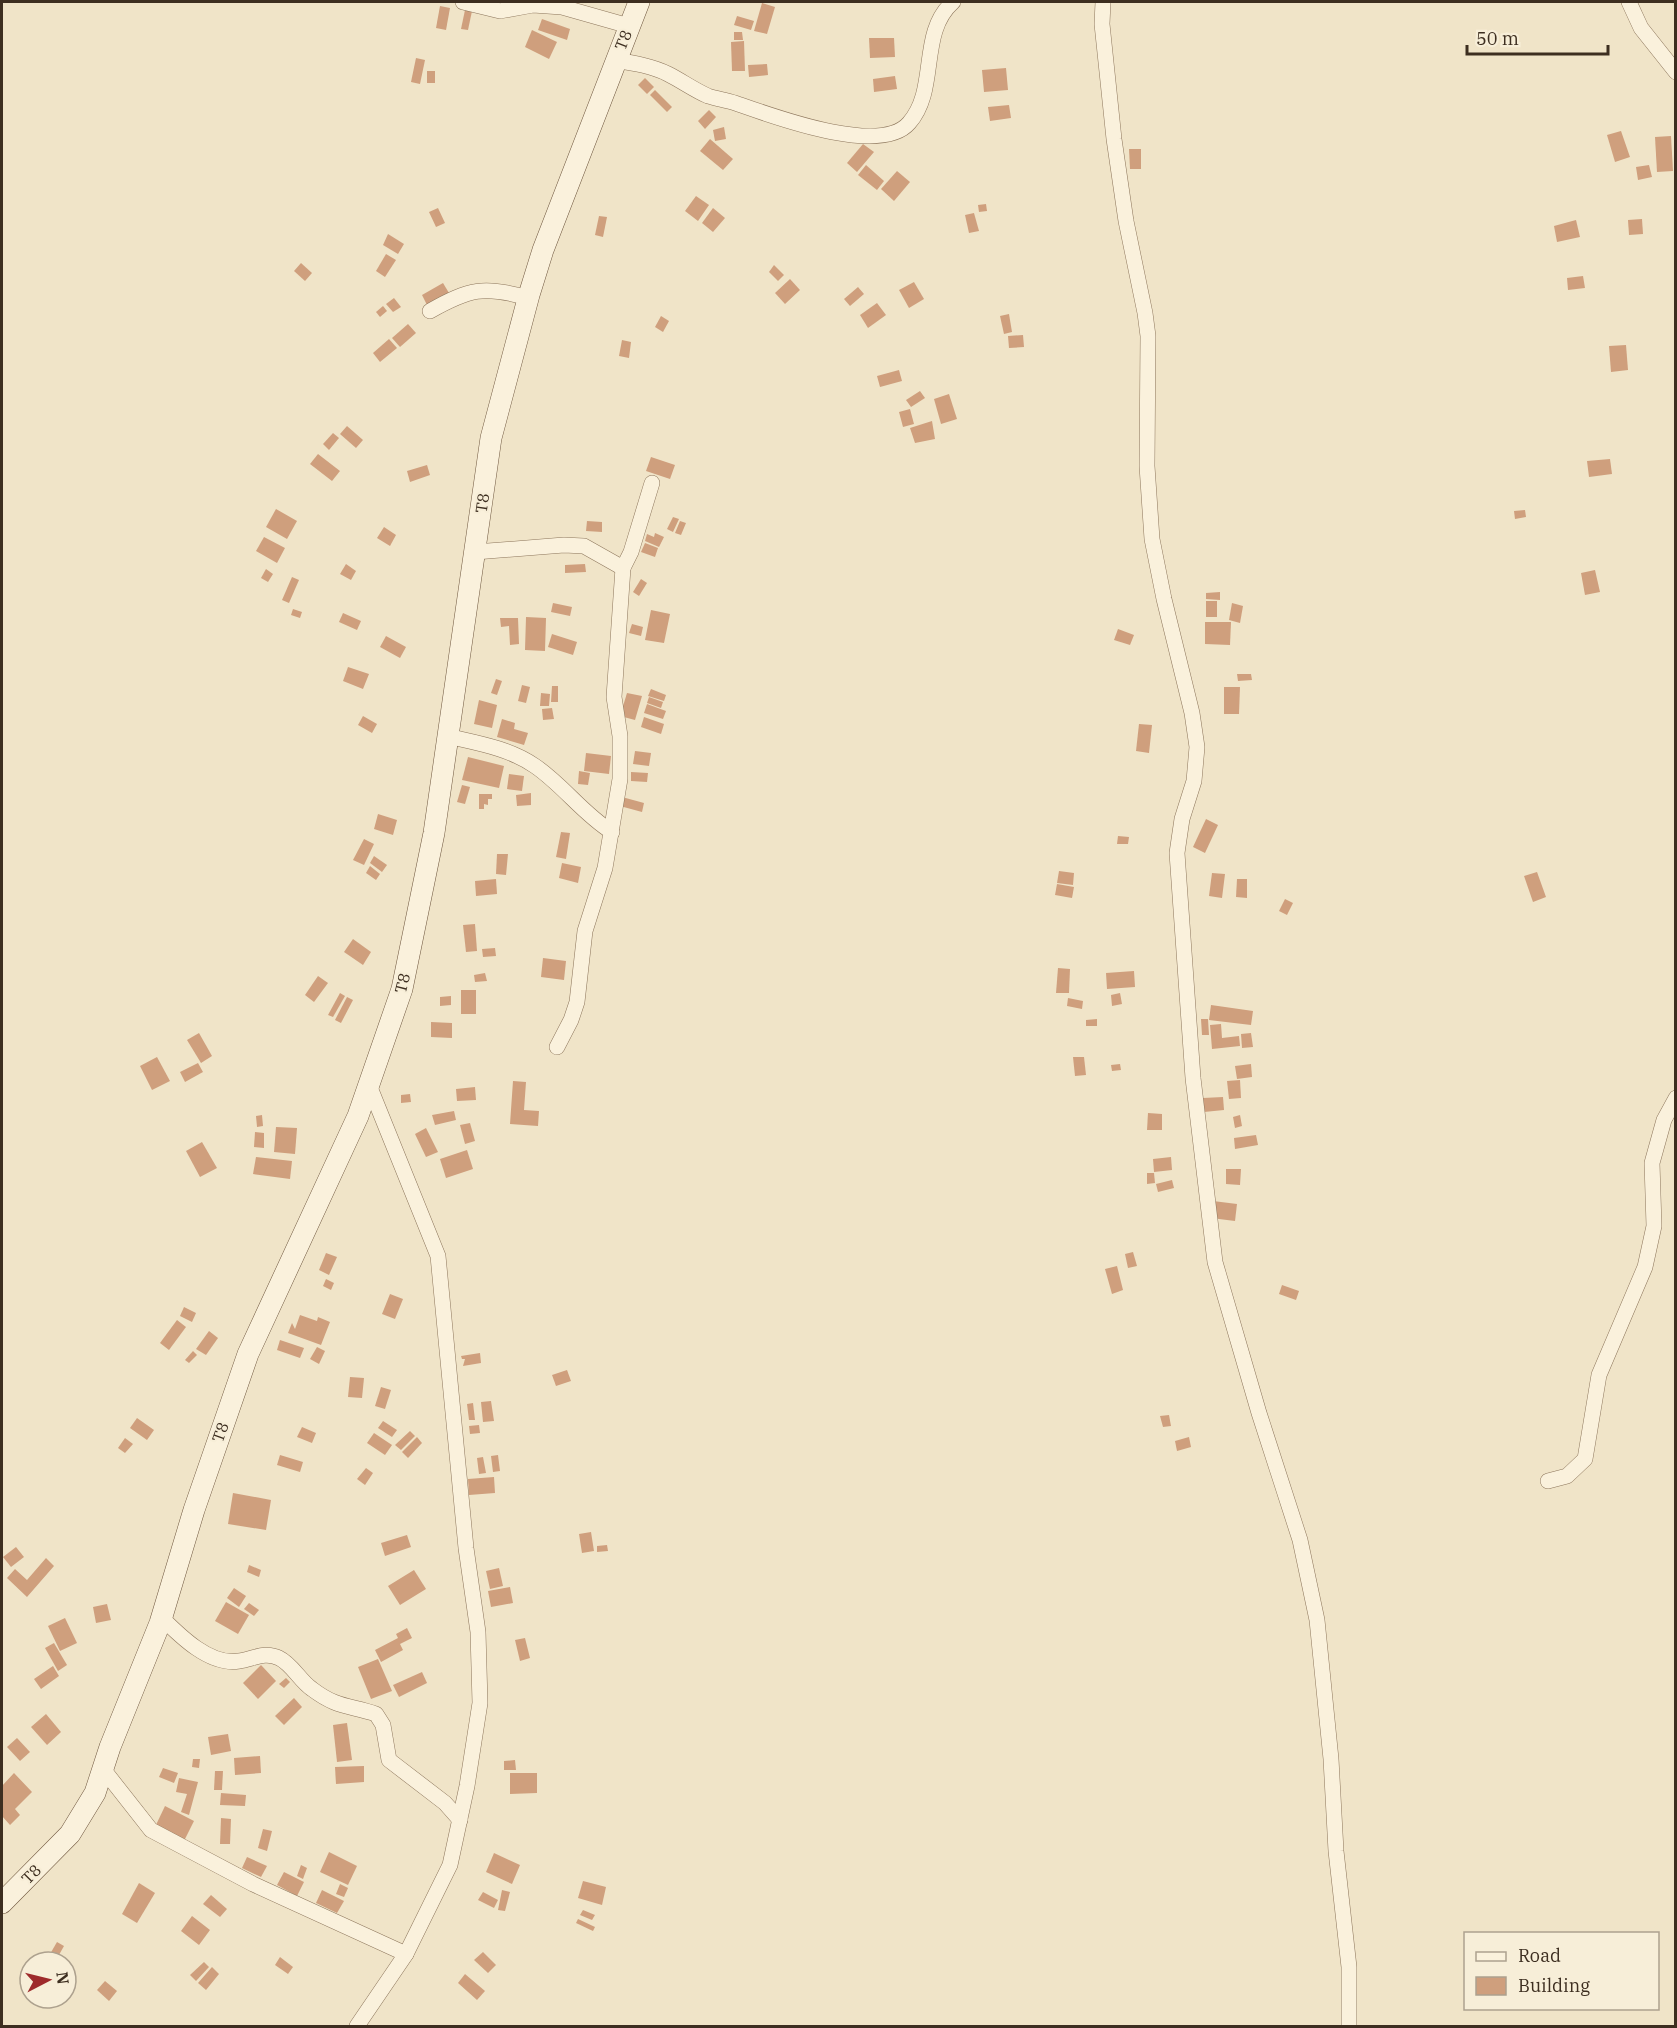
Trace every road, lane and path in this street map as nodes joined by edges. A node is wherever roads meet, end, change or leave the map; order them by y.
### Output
1 (463, 2) edge
2 (639, 2) edge
3 (953, 2) edge
4 (1103, 2) edge
5 (1629, 2) edge
6 (629, 26) junction
7 (615, 60) junction
8 (1676, 72) edge
9 (528, 298) junction
10 (430, 311) dead end
11 (652, 483) dead end
12 (475, 552) junction
13 (623, 568) junction
14 (447, 736) junction
15 (612, 832) junction
16 (557, 1047) dead end
17 (369, 1085) junction
18 (1676, 1098) edge
19 (1548, 1481) dead end
20 (161, 1617) junction
21 (103, 1769) junction
22 (460, 1820) junction
23 (2, 1903) edge
24 (406, 1954) junction
25 (357, 2026) edge
26 (1349, 2026) edge

1 - 6 street
2 - 6 street, T8
3 - 7 street
4 - 26 street
5 - 8 street
6 - 7 street, T8
7 - 9 street, T8
9 - 10 street
9 - 12 street, T8
11 - 13 street
12 - 13 street
12 - 14 street, T8
13 - 15 street
14 - 15 street
14 - 17 street, T8
15 - 16 street
17 - 20 street, T8
17 - 22 street
18 - 19 street
20 - 21 street, T8
20 - 22 street
21 - 23 street, T8
21 - 24 street
22 - 24 street
24 - 25 street

